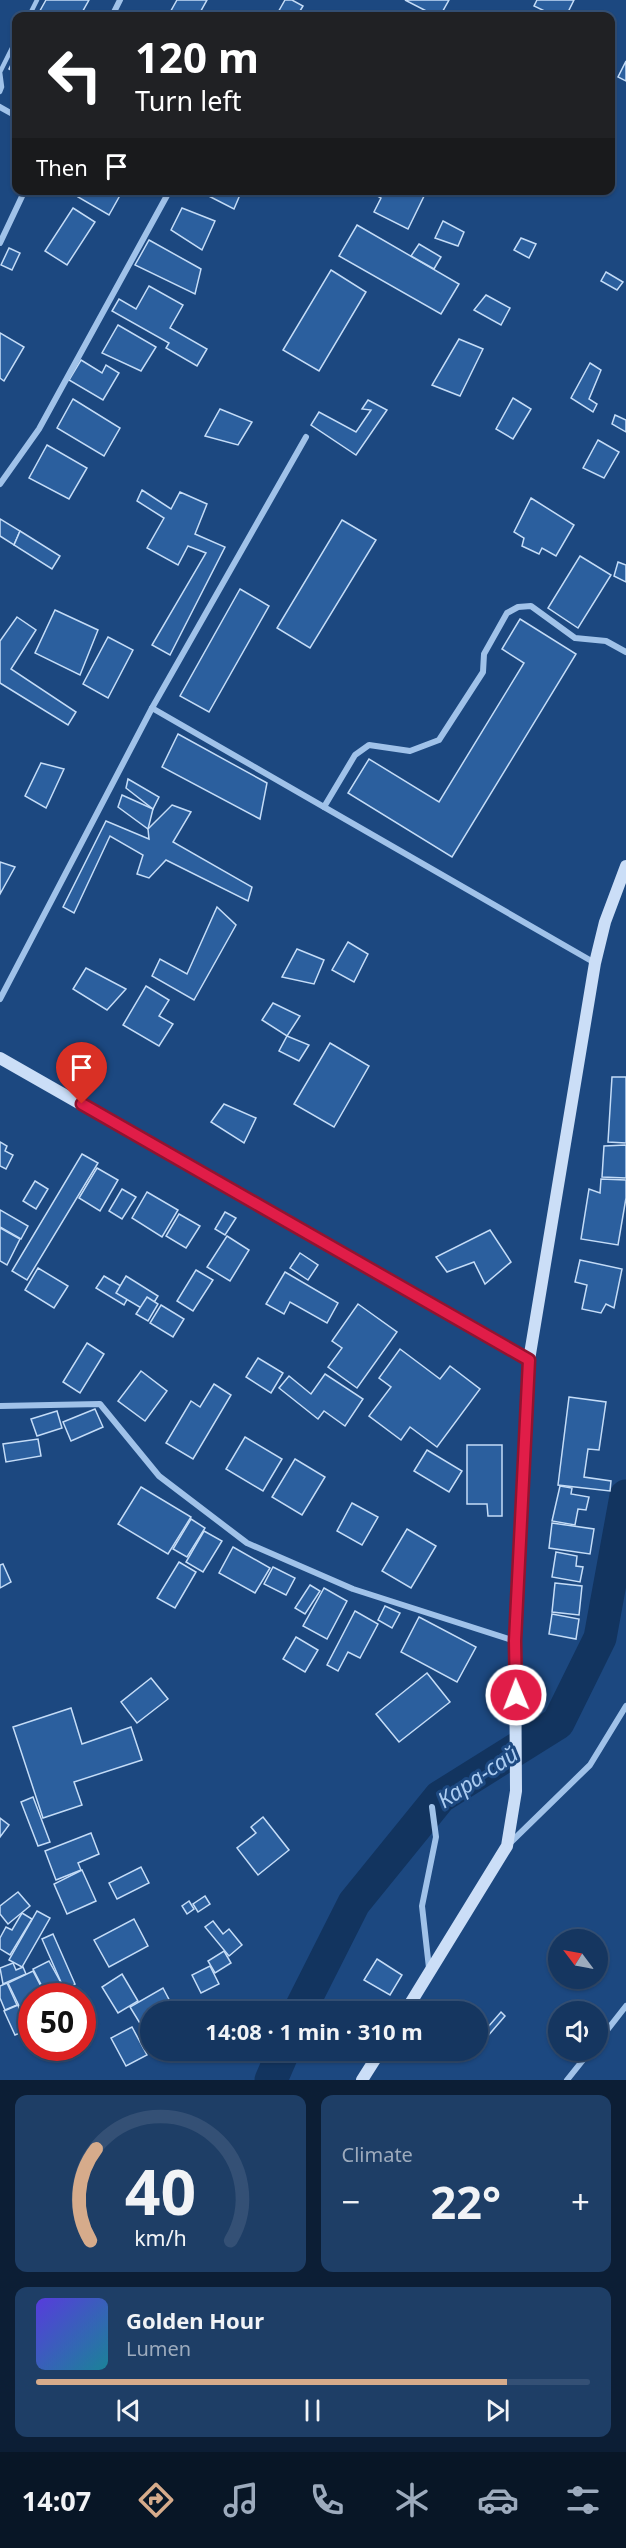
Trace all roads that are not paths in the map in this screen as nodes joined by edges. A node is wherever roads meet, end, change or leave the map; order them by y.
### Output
1 (12, 48) edge
2 (0, 92) edge
3 (23, 195) edge
4 (167, 195) edge
5 (0, 243) edge
6 (306, 437) dead end
7 (0, 484) edge
8 (626, 652) edge
9 (152, 708) junction
10 (324, 807) junction
11 (626, 866) edge
12 (595, 963) junction
13 (0, 999) edge
14 (0, 1058) edge
15 (529, 1360) junction
16 (0, 1406) edge
17 (515, 1641) junction
18 (626, 1706) edge
19 (432, 1807) dead end
20 (507, 1846) junction
21 (429, 1971) junction
22 (411, 2001) edge
23 (626, 2006) edge
24 (608, 2029) edge
25 (374, 2061) edge
26 (582, 2061) edge
27 (362, 2080) edge
28 (567, 2080) edge

1 - 2 lane
3 - 5 street
4 - 7 street
6 - 9 street
8 - 10 street
9 - 10 street
9 - 13 street
10 - 12 street
11 - 12 main road
12 - 15 main road
14 - 15 main road
15 - 17 main road
16 - 17 street
17 - 20 main road
18 - 20 street
19 - 21 street
20 - 21 main road
21 - 22 main road
23 - 24 street
25 - 27 main road
26 - 28 street

